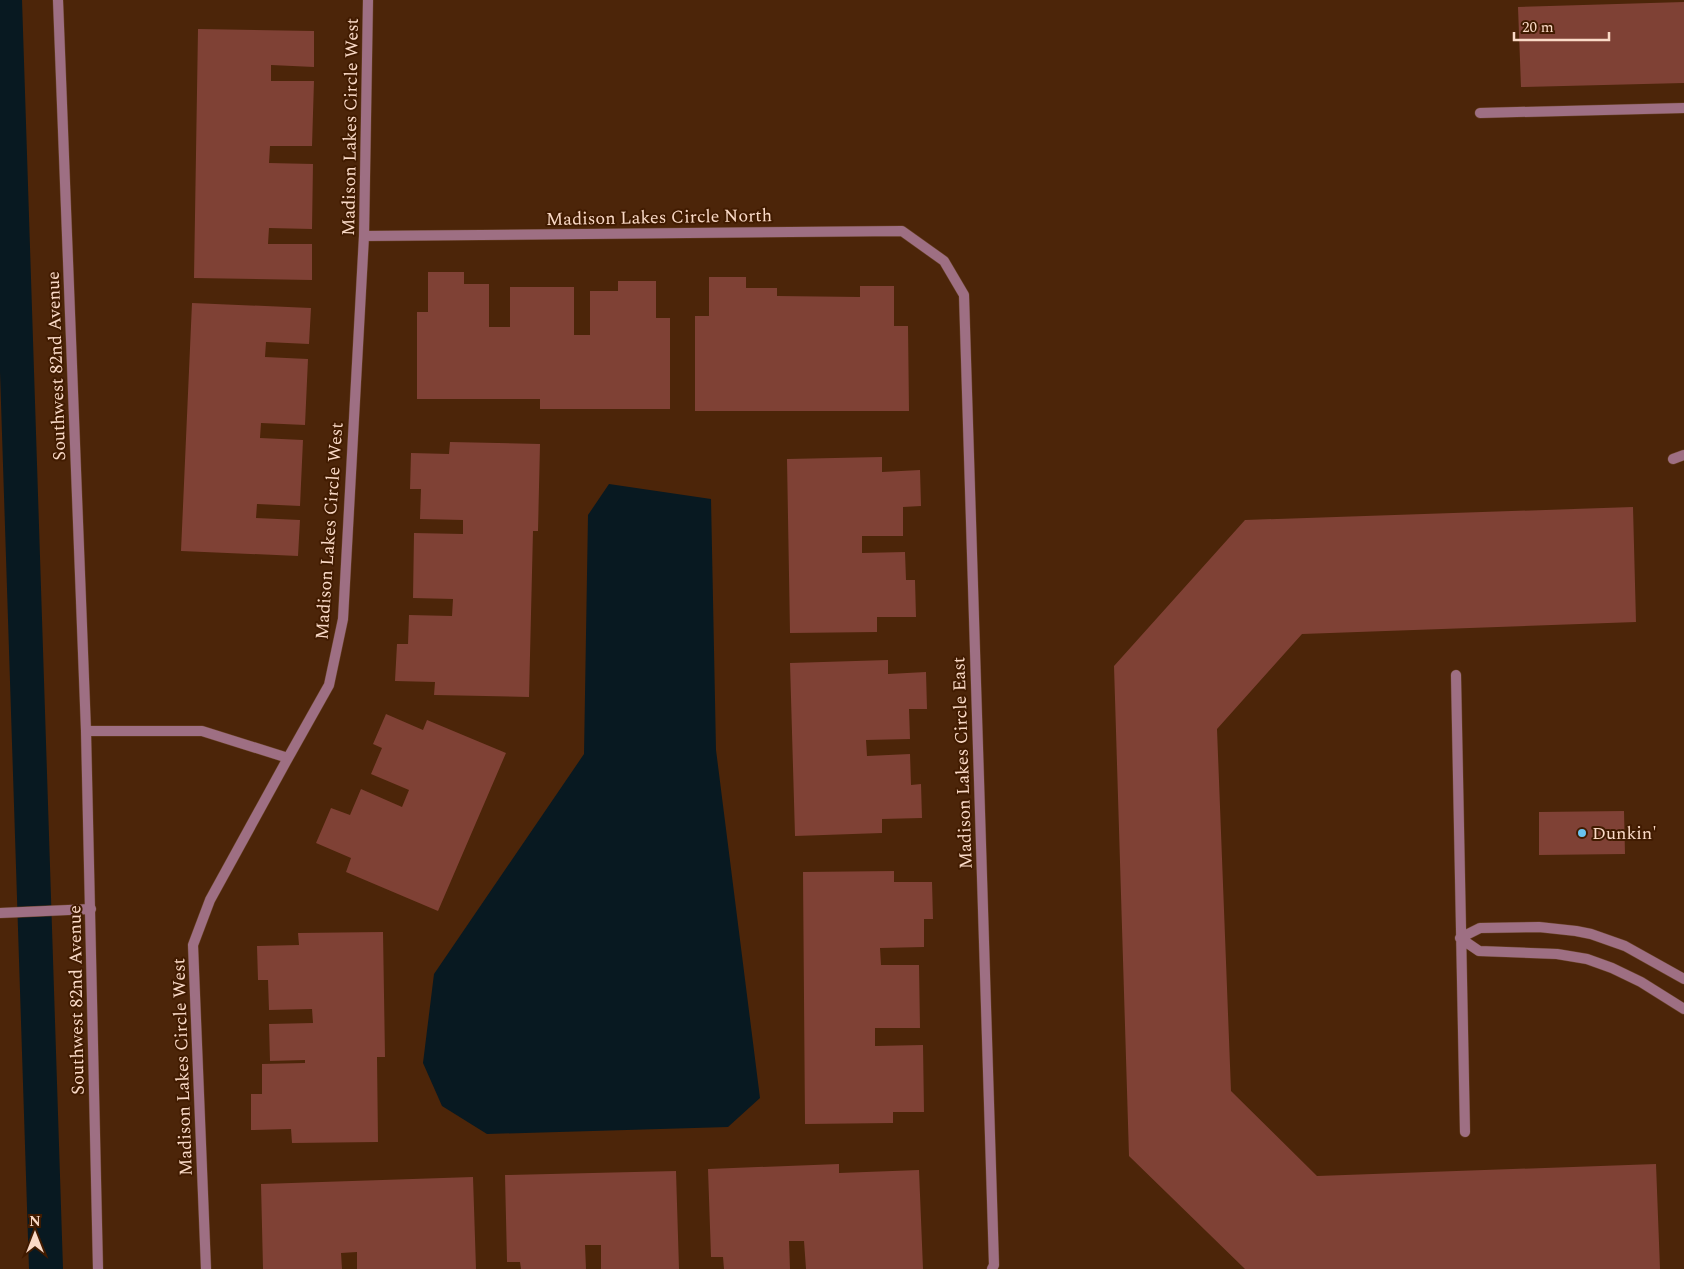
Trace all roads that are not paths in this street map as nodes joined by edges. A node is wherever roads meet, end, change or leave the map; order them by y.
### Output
1 (58, 0) edge
2 (368, 0) edge
3 (1684, 108) edge
4 (1480, 113) dead end
5 (364, 236) junction
6 (944, 261) joint
7 (1684, 455) edge
8 (1684, 461) edge
9 (1456, 675) dead end
10 (86, 731) junction
11 (288, 758) junction
12 (91, 909) junction
13 (2, 913) edge
14 (1460, 938) junction
15 (1684, 979) edge
16 (1684, 1009) edge
17 (1465, 1132) dead end
18 (98, 1269) edge
19 (206, 1269) edge
20 (992, 1269) edge

1 - 10 street, Southwest 82nd Avenue
2 - 5 street, Madison Lakes Circle West
3 - 4 street
5 - 6 street, Madison Lakes Circle North
5 - 11 street, Madison Lakes Circle West
6 - 20 street, Madison Lakes Circle East
7 - 8 street
9 - 14 street
10 - 11 street
10 - 12 street, Southwest 82nd Avenue
11 - 19 street, Madison Lakes Circle West
12 - 13 street
12 - 18 street, Southwest 82nd Avenue
14 - 15 street
14 - 16 street
14 - 17 street

